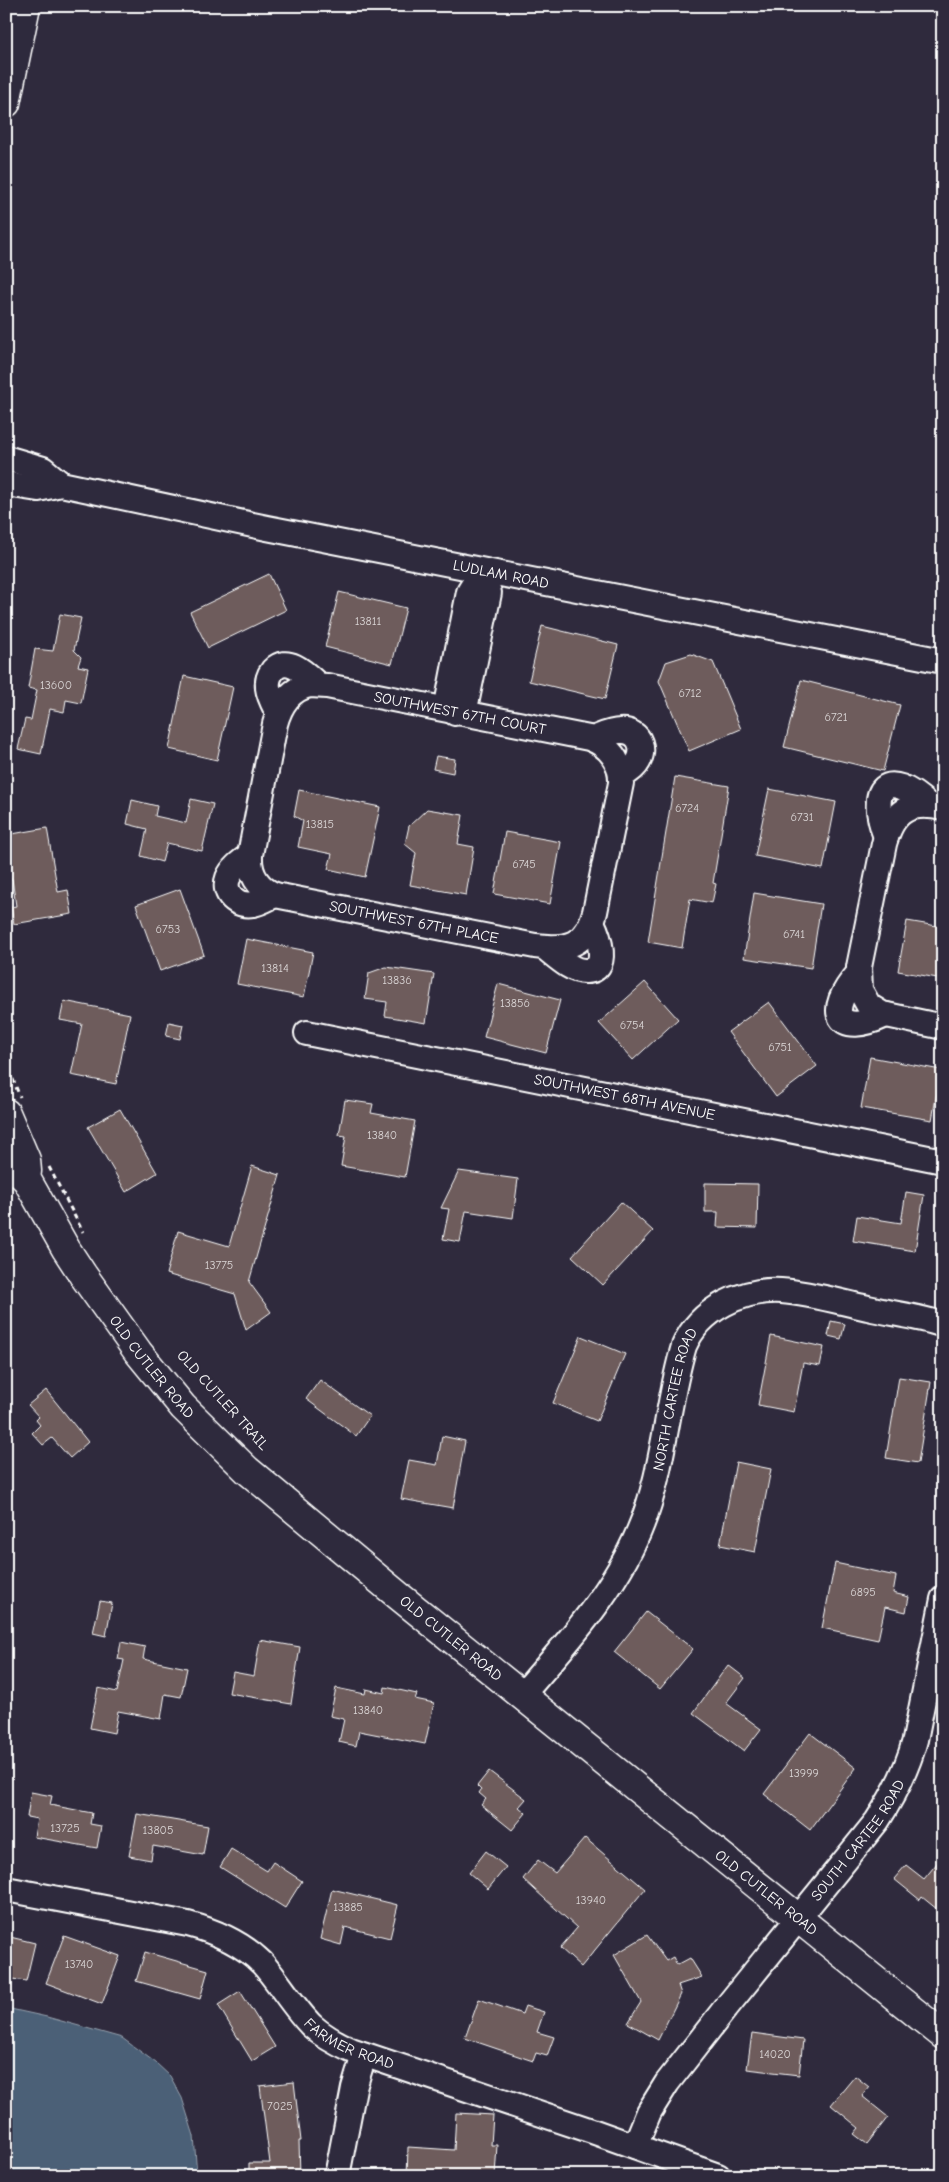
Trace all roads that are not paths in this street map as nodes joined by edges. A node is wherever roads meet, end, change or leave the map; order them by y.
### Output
1 (26, 6) edge
2 (6, 104) edge
3 (6, 458) edge
4 (6, 484) edge
5 (60, 484) junction
6 (482, 571) junction
7 (943, 661) edge
8 (455, 713) junction
9 (593, 739) junction
10 (618, 768) junction
11 (936, 807) edge
12 (886, 838) junction
13 (250, 855) junction
14 (275, 895) junction
15 (592, 922) junction
16 (544, 947) junction
17 (858, 974) junction
18 (886, 1016) junction
19 (943, 1027) edge
20 (307, 1033) dead end
21 (14, 1108) edge
22 (6, 1152) edge
23 (943, 1161) edge
24 (38, 1172) junction
25 (943, 1325) edge
26 (943, 1599) edge
27 (522, 1695) junction
28 (6, 1889) edge
29 (798, 1918) junction
30 (943, 2034) edge
31 (364, 2056) junction
32 (635, 2146) junction
33 (337, 2176) edge
34 (718, 2176) edge

1 - 2 main road
3 - 5 street, LUDLAM ROAD
4 - 5 street, LUDLAM ROAD
5 - 6 street, LUDLAM ROAD
6 - 7 street, LUDLAM ROAD
6 - 8 street
8 - 9 street, SOUTHWEST 67TH COURT
8 - 13 street, SOUTHWEST 67TH COURT
9 - 10 street, SOUTHWEST 67TH COURT
9 - 10 street
10 - 15 street
11 - 12 street
11 - 12 street
12 - 17 street
13 - 14 street, SOUTHWEST 67TH PLACE
13 - 14 street
14 - 16 street, SOUTHWEST 67TH PLACE
15 - 16 street, SOUTHWEST 67TH PLACE
15 - 16 street
17 - 18 street
17 - 18 street
18 - 19 street
20 - 23 street, SOUTHWEST 68TH AVENUE
21 - 24 main road
22 - 24 main road
24 - 27 main road, OLD CUTLER ROAD
25 - 27 street, NORTH CARTEE ROAD
26 - 29 street, SOUTH CARTEE ROAD
27 - 29 main road, OLD CUTLER ROAD
28 - 31 street, FARMER ROAD
29 - 30 main road, OLD CUTLER ROAD
29 - 32 street, SOUTH CARTEE ROAD
31 - 32 street, FARMER ROAD
31 - 33 street
32 - 34 street, FARMER ROAD

